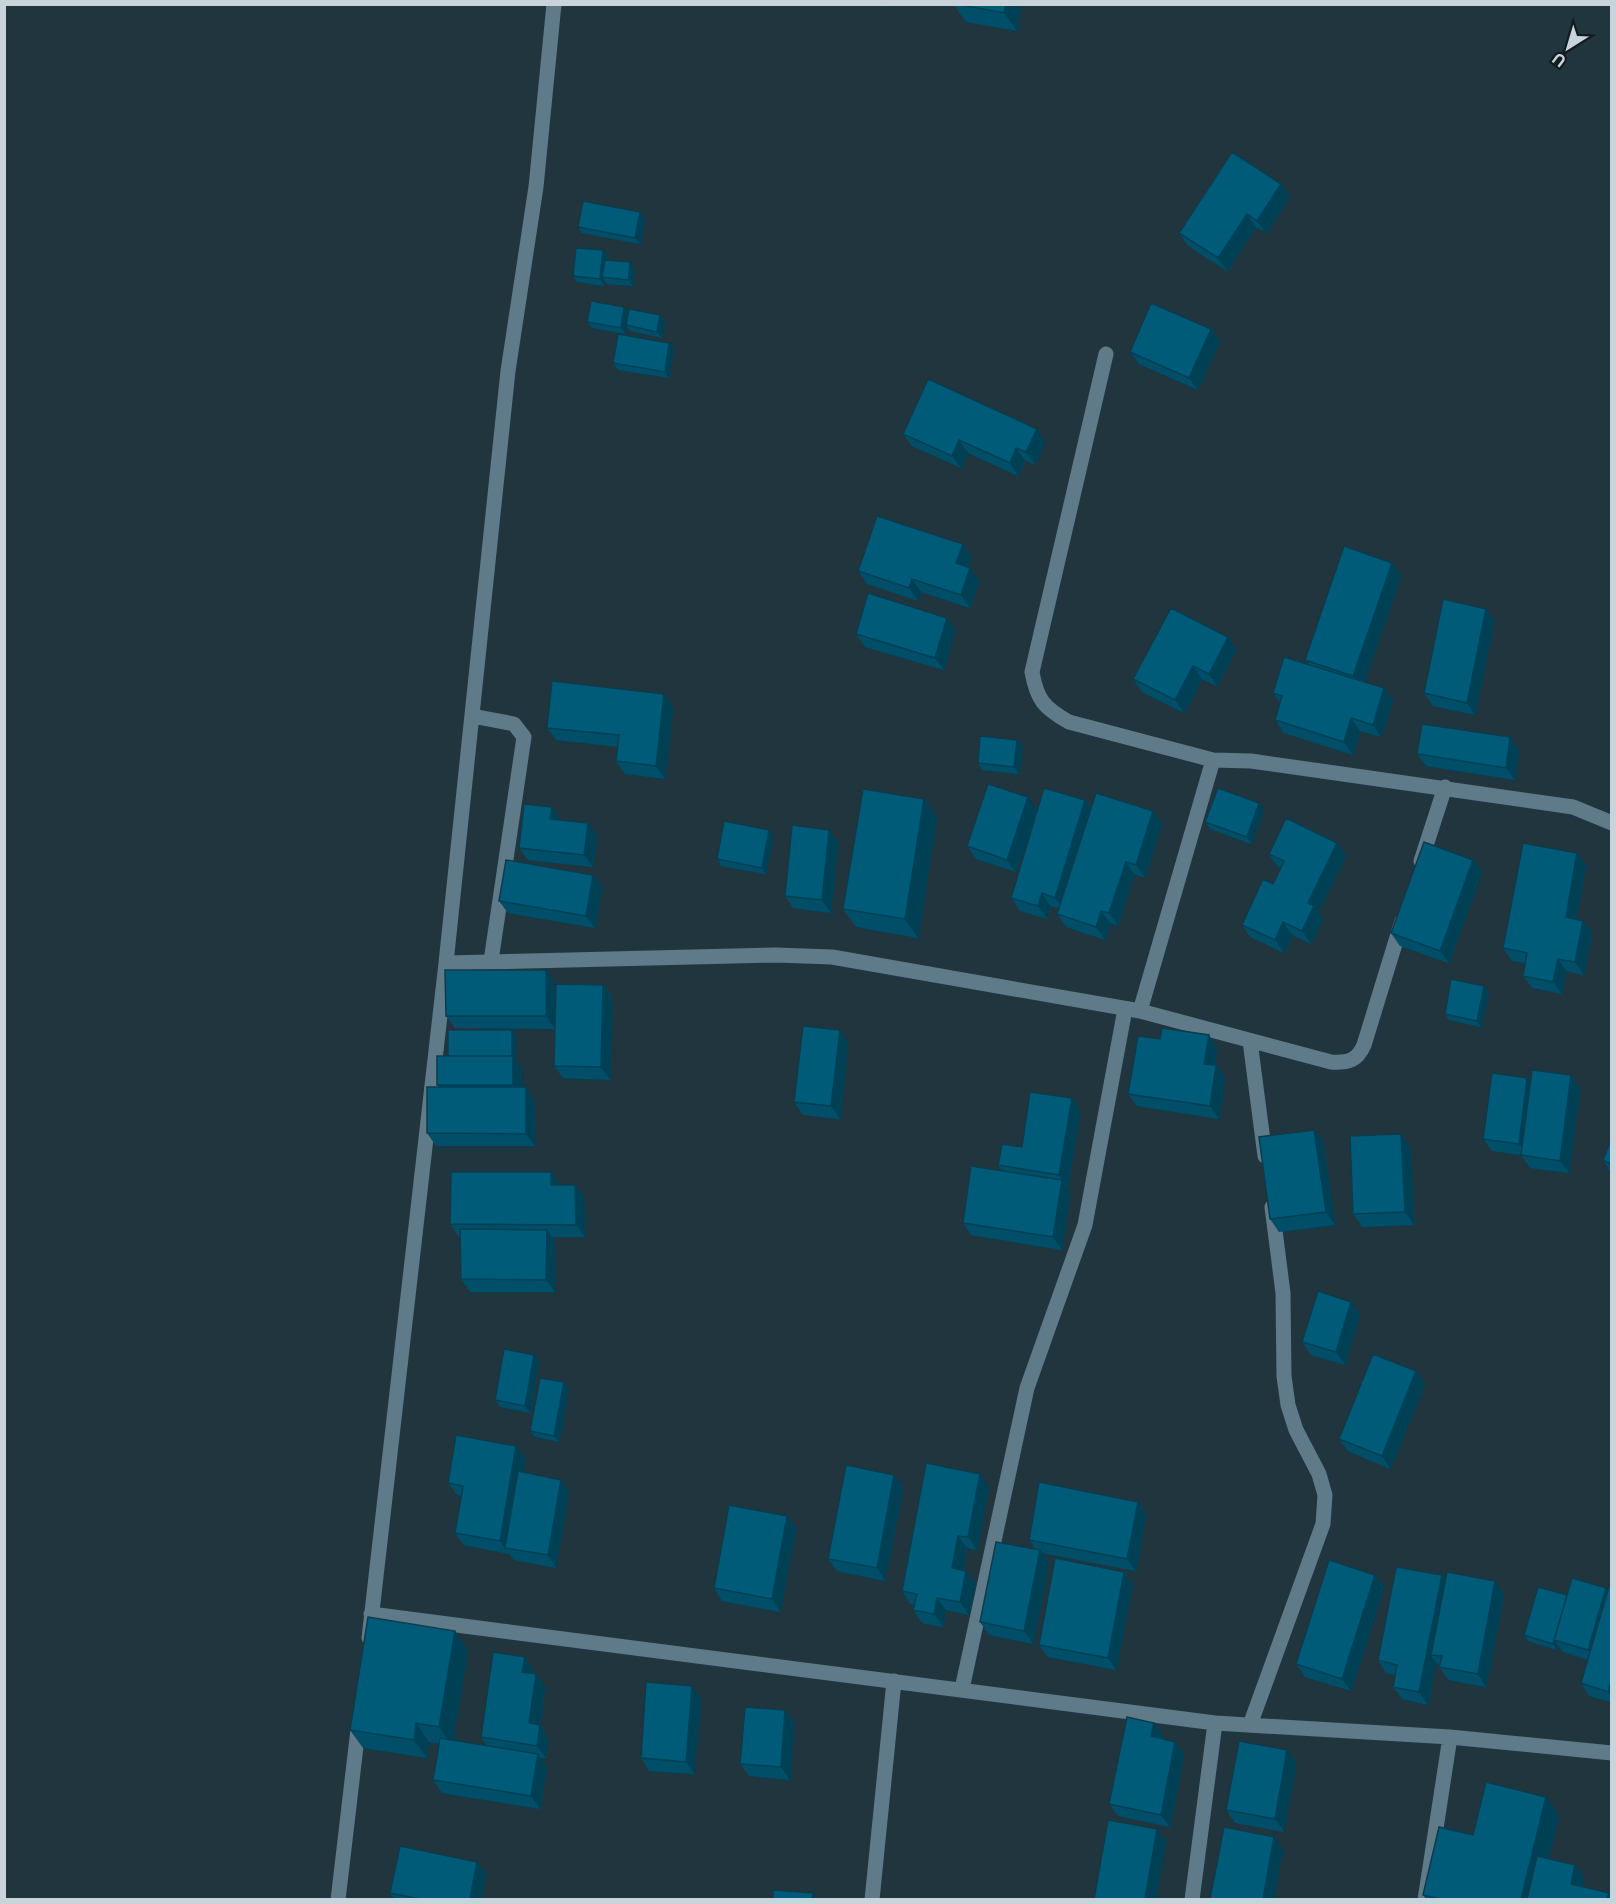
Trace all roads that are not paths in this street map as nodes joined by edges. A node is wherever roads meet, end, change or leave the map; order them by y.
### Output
1 (554, 4) edge
2 (1106, 354) dead end
3 (472, 716) junction
4 (1213, 759) junction
5 (1445, 787) junction
6 (1611, 823) edge
7 (1416, 877) edge
8 (1406, 910) edge
9 (491, 961) junction
10 (446, 963) junction
11 (1125, 1009) junction
12 (1140, 1011) junction
13 (1250, 1041) junction
14 (1267, 1167) edge
15 (1270, 1190) edge
16 (372, 1614) junction
17 (367, 1649) edge
18 (894, 1681) junction
19 (962, 1689) junction
20 (360, 1709) edge
21 (1215, 1723) junction
22 (1250, 1725) junction
23 (1450, 1737) junction
24 (1611, 1752) edge
25 (338, 1899) edge
26 (872, 1899) edge
27 (1192, 1899) edge
28 (1425, 1899) edge

1 - 3 street
2 - 4 street
3 - 9 street
3 - 10 street
4 - 5 street
4 - 12 street
5 - 6 street
5 - 7 street
8 - 13 street
9 - 10 street
9 - 11 street
10 - 16 street
11 - 12 street
11 - 19 street
12 - 13 street
13 - 14 street
15 - 22 street
16 - 17 street
16 - 18 street
18 - 19 street
18 - 26 street
19 - 21 street
20 - 25 street
21 - 22 street
21 - 27 street
22 - 23 street
23 - 24 street
23 - 28 street

